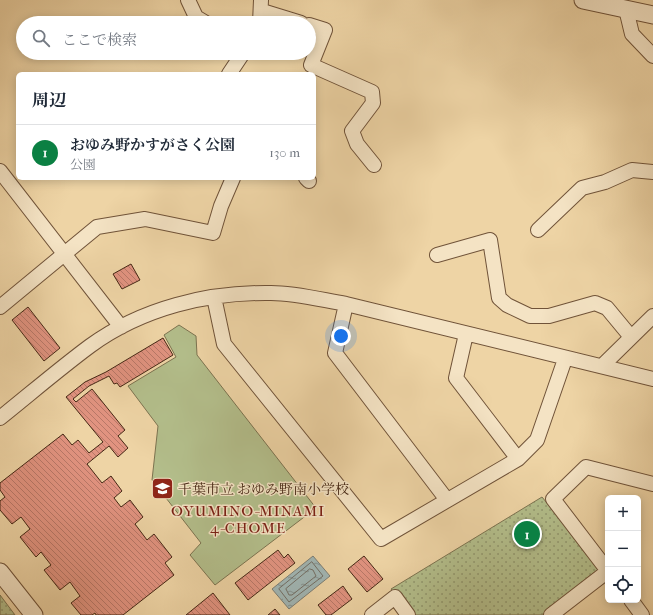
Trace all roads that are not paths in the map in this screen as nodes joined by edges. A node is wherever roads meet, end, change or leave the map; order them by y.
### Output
1 (188, 0) edge
2 (583, 0) edge
3 (626, 9) junction
4 (261, 11) edge
5 (653, 15) edge
6 (196, 16) edge
7 (278, 16) edge
8 (316, 27) edge
9 (316, 52) edge
10 (653, 56) edge
11 (238, 60) edge
12 (313, 60) edge
13 (230, 72) edge
14 (374, 165) dead end
15 (0, 171) edge
16 (653, 172) edge
17 (232, 180) edge
18 (538, 230) dead end
19 (65, 255) junction
20 (437, 255) dead end
21 (214, 297) junction
22 (2, 302) edge
23 (346, 304) junction
24 (653, 316) edge
25 (121, 327) junction
26 (466, 334) junction
27 (631, 337) junction
28 (565, 359) junction
29 (602, 366) junction
30 (653, 379) edge
31 (0, 418) edge
32 (518, 459) junction
33 (653, 484) edge
34 (448, 500) junction
35 (605, 567) edge
36 (0, 572) edge
37 (605, 573) edge
38 (633, 603) edge
39 (34, 615) edge
40 (372, 615) edge
41 (408, 615) edge
42 (551, 615) edge
43 (642, 615) edge

1 - 6 street
2 - 3 street
3 - 5 street
3 - 10 street
4 - 7 street
8 - 9 street
11 - 13 street
12 - 14 street
15 - 19 street
16 - 18 street
17 - 19 street
19 - 22 street
19 - 25 street
20 - 27 street
21 - 23 street
21 - 25 street
21 - 34 street
23 - 26 street
23 - 34 street
24 - 27 street
25 - 31 street
26 - 28 street
26 - 32 street
27 - 29 street
28 - 29 street
28 - 32 street
29 - 30 street
32 - 34 street
33 - 35 street
36 - 39 street
37 - 42 street
38 - 43 street
40 - 41 street

